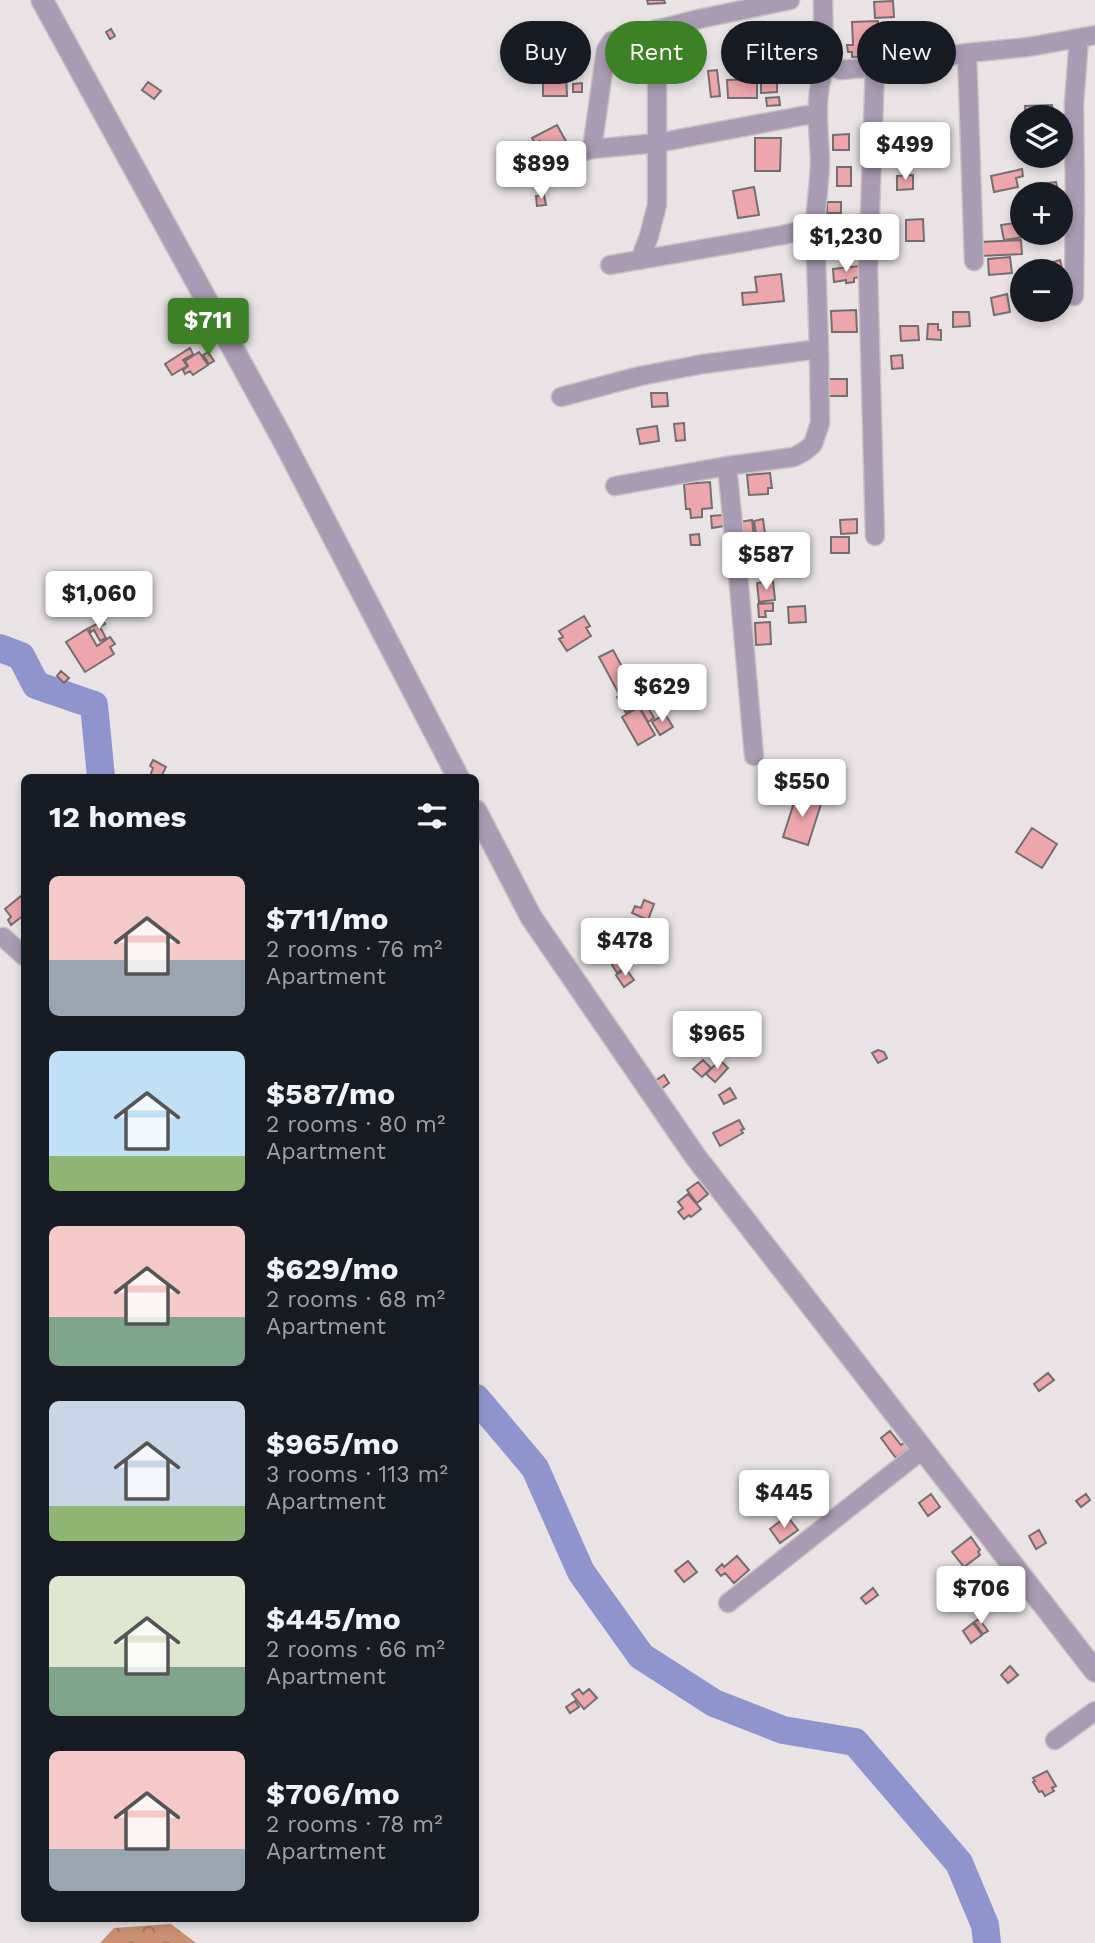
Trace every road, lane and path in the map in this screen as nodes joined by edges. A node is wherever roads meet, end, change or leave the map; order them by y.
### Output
1 (42, 0) edge
2 (790, 0) edge
3 (823, 0) edge
4 (694, 21) edge
5 (823, 21) edge
6 (1087, 37) edge
7 (967, 53) junction
8 (605, 55) edge
9 (956, 55) edge
10 (657, 84) edge
11 (820, 84) edge
12 (874, 84) edge
13 (817, 115) junction
14 (657, 144) junction
15 (815, 227) junction
16 (640, 260) junction
17 (974, 261) dead end
18 (610, 265) dead end
19 (1074, 296) dead end
20 (819, 349) junction
21 (561, 397) dead end
22 (727, 466) junction
23 (615, 486) dead end
24 (875, 536) dead end
25 (754, 756) dead end
26 (456, 774) edge
27 (479, 817) edge
28 (1, 940) edge
29 (21, 954) edge
30 (922, 1450) junction
31 (729, 1603) dead end
32 (1095, 1671) edge
33 (1095, 1711) edge
34 (1055, 1740) dead end

1 - 26 street
2 - 4 street
3 - 5 street
6 - 7 street
6 - 19 street
7 - 9 street
7 - 17 street
8 - 14 street
10 - 14 street
11 - 13 street
12 - 24 street
13 - 14 street
13 - 15 street
14 - 16 street
15 - 16 street
15 - 20 street
16 - 18 street
20 - 21 street
20 - 22 street
22 - 23 street
22 - 25 street
27 - 30 street
28 - 29 street
30 - 31 street
30 - 32 street
33 - 34 street

